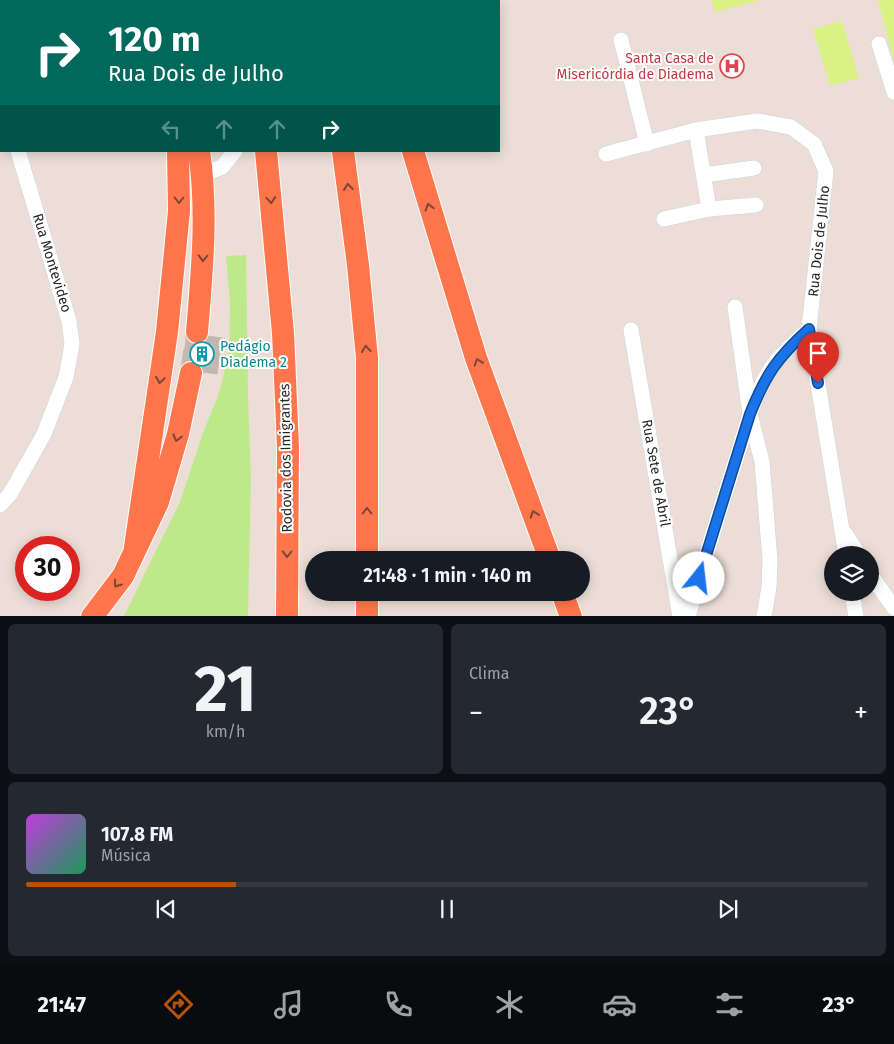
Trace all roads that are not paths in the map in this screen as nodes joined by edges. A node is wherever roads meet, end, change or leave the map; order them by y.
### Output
1 (621, 40) dead end
2 (880, 44) dead end
3 (894, 92) edge
4 (696, 130) junction
5 (647, 144) junction
6 (18, 152) edge
7 (178, 152) edge
8 (198, 152) edge
9 (234, 152) edge
10 (266, 152) edge
11 (343, 152) edge
12 (413, 152) edge
13 (606, 154) dead end
14 (754, 168) dead end
15 (202, 175) junction
16 (704, 175) junction
17 (756, 205) dead end
18 (710, 209) junction
19 (664, 219) dead end
20 (735, 307) dead end
21 (809, 329) junction
22 (631, 330) dead end
23 (197, 332) tunnel mouth
24 (190, 373) tunnel mouth
25 (750, 414) junction
26 (0, 505) edge
27 (842, 528) junction
28 (845, 546) edge
29 (853, 546) edge
30 (135, 547) junction
31 (367, 551) edge
32 (547, 551) edge
33 (879, 587) edge
34 (367, 601) edge
35 (565, 601) edge
36 (854, 601) edge
37 (894, 608) edge
38 (92, 616) edge
39 (287, 616) edge
40 (367, 616) edge
41 (571, 616) edge
42 (680, 616) edge
43 (688, 616) edge
44 (764, 616) edge
45 (856, 616) edge

1 - 5 street
2 - 3 street
4 - 5 street, Rua Dois de Julho
4 - 16 street
4 - 21 street, Rua Dois de Julho
5 - 13 street, Rua Dois de Julho
6 - 26 street, Rua Montevideo
7 -> 30 highway
8 - 15 highway
9 - 15 street
10 -> 39 highway, Rodovia dos Imigrantes
31 -> 11 highway
32 -> 12 highway
14 - 16 street
15 -> 23 highway
16 - 18 street
17 - 18 street
18 - 19 street
20 - 25 street
21 - 25 street
21 - 27 street, Rua Dois de Julho
22 - 42 street, Rua Sete de Abril
24 -> 30 highway
25 - 43 street
25 - 44 street
27 - 28 street, Rua Dois de Julho
27 - 29 street
30 -> 38 highway
33 - 37 street
34 - 40 highway
35 - 41 highway
36 - 45 street

